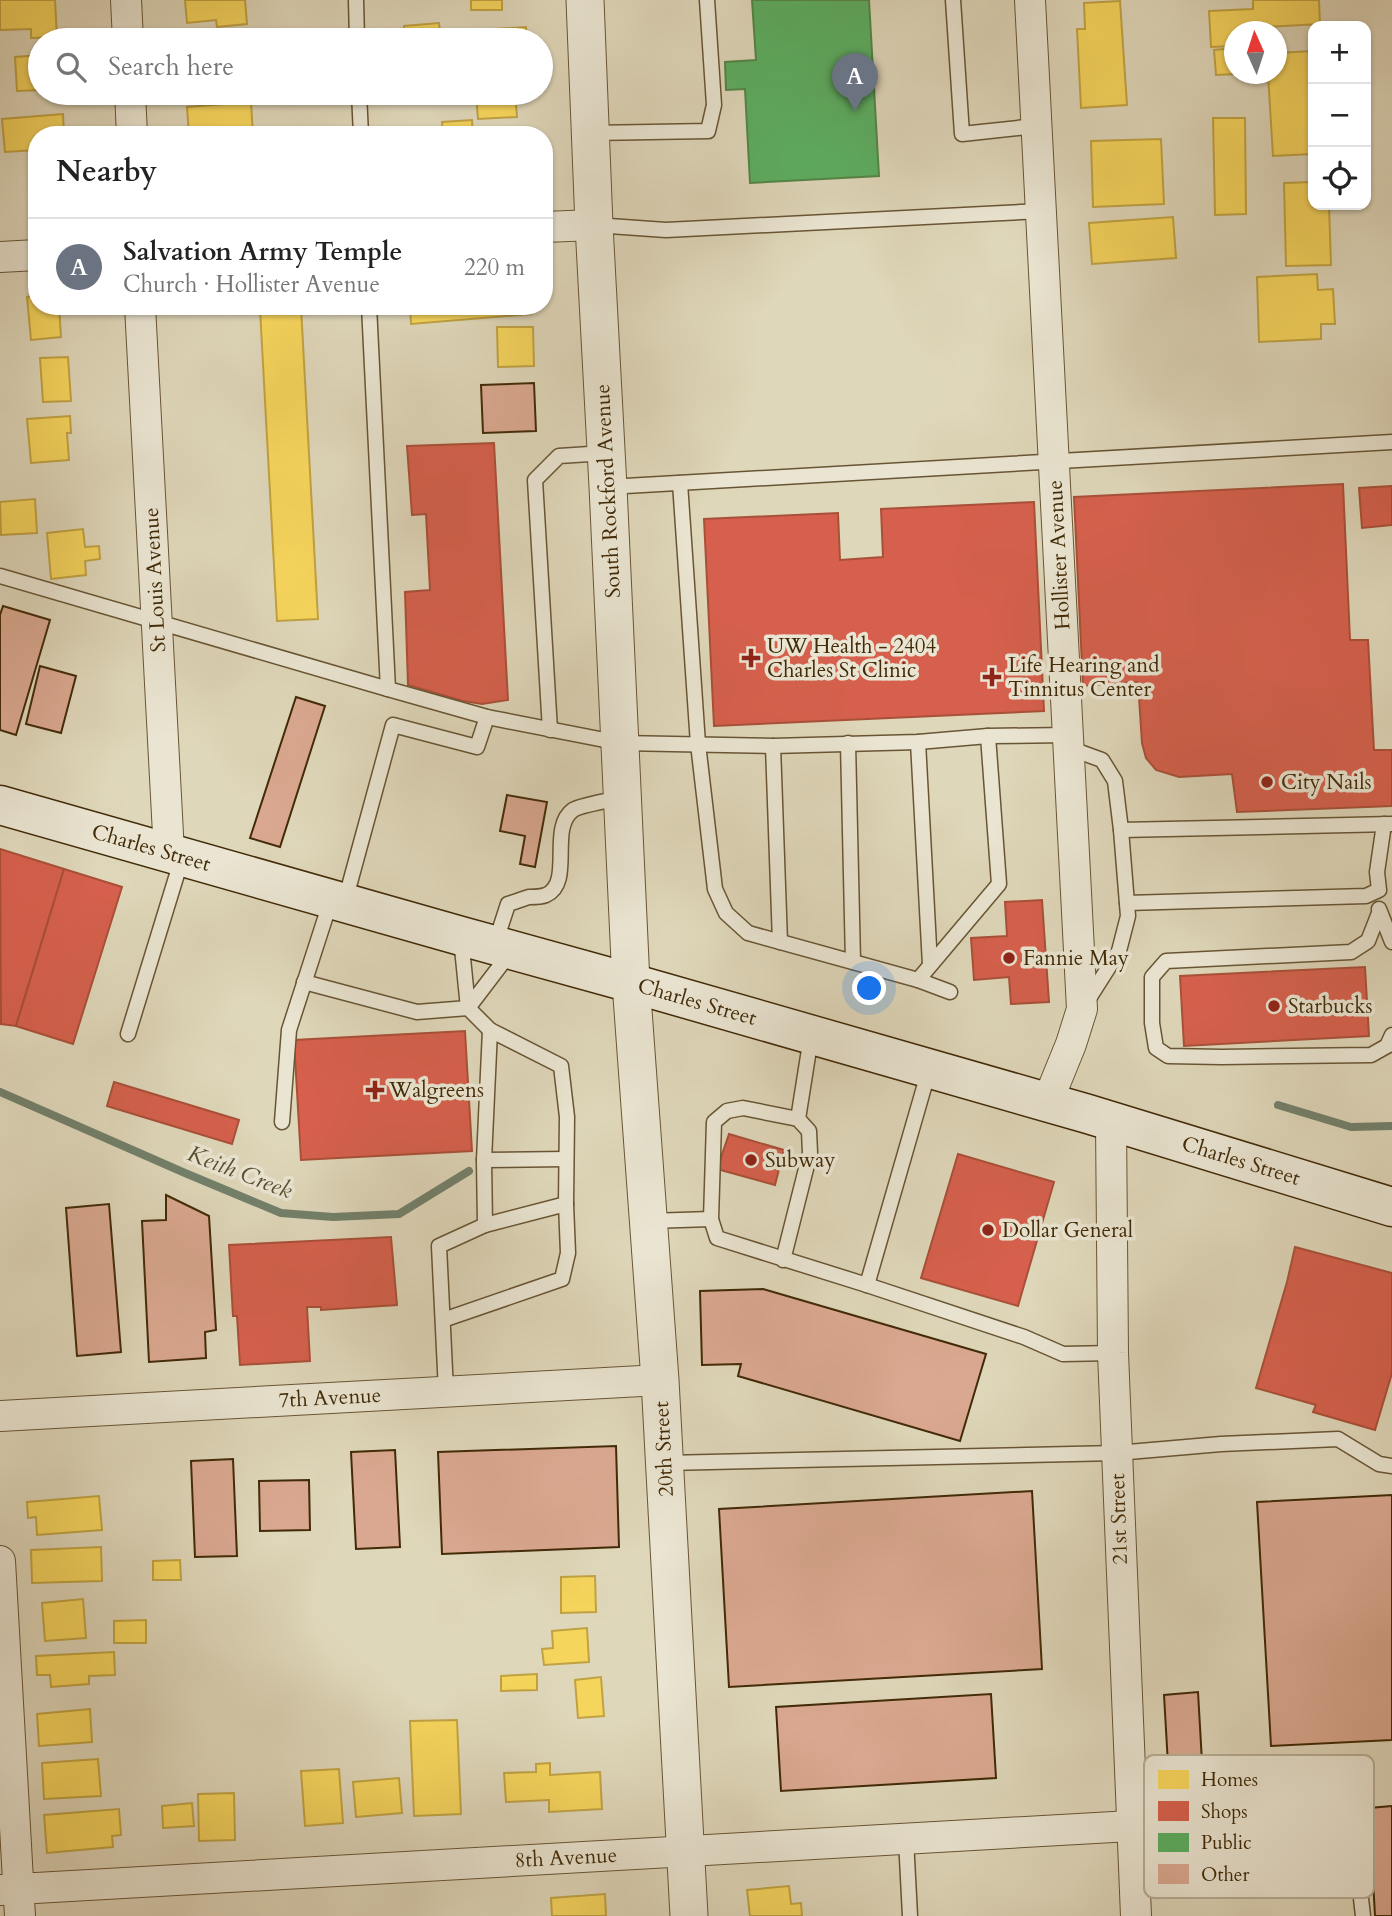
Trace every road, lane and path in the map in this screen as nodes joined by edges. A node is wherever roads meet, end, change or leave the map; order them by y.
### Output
1 (126, 0) edge
2 (356, 0) edge
3 (585, 0) edge
4 (707, 0) edge
5 (953, 0) edge
6 (1030, 0) edge
7 (127, 28) edge
8 (357, 28) edge
9 (131, 105) edge
10 (360, 105) edge
11 (132, 126) edge
12 (361, 126) edge
13 (1037, 126) junction
14 (590, 133) junction
15 (1041, 211) junction
16 (594, 225) junction
17 (553, 227) edge
18 (28, 255) edge
19 (0, 257) edge
20 (140, 315) edge
21 (369, 315) edge
22 (1392, 442) edge
23 (1054, 463) junction
24 (608, 470) junction
25 (680, 483) junction
26 (0, 576) edge
27 (157, 622) junction
28 (388, 689) junction
29 (487, 716) junction
30 (550, 730) junction
31 (988, 736) junction
32 (1068, 741) junction
33 (918, 742) junction
34 (620, 743) junction
35 (848, 743) junction
36 (698, 744) junction
37 (773, 746) junction
38 (623, 798) junction
39 (0, 805) edge
40 (1388, 824) edge
41 (1121, 830) junction
42 (176, 855) junction
43 (1378, 890) junction
44 (338, 900) junction
45 (1127, 903) junction
46 (1379, 913) junction
47 (779, 942) junction
48 (1392, 942) edge
49 (489, 944) junction
50 (853, 962) junction
51 (930, 965) junction
52 (918, 980) junction
53 (304, 982) junction
54 (631, 982) junction
55 (950, 992) dead end
56 (468, 1008) junction
57 (1082, 1009) junction
58 (490, 1030) junction
59 (128, 1034) dead end
60 (811, 1035) junction
61 (1392, 1035) edge
62 (930, 1069) junction
63 (1047, 1103) junction
64 (798, 1119) junction
65 (282, 1122) dead end
66 (1111, 1122) junction
67 (566, 1159) junction
68 (484, 1160) junction
69 (566, 1204) junction
70 (1392, 1207) edge
71 (711, 1219) junction
72 (649, 1221) junction
73 (485, 1225) junction
74 (783, 1260) junction
75 (867, 1285) junction
76 (443, 1320) junction
77 (1113, 1353) junction
78 (660, 1380) junction
79 (446, 1391) junction
80 (0, 1416) edge
81 (1117, 1452) junction
82 (665, 1463) junction
83 (1392, 1466) edge
84 (0, 1560) edge
85 (1132, 1826) junction
86 (906, 1839) junction
87 (687, 1851) junction
88 (1144, 1859) edge
89 (1133, 1860) junction
90 (13, 1898) edge
91 (1361, 1898) edge
92 (690, 1916) edge
93 (910, 1916) edge
94 (1136, 1916) edge
95 (1363, 1916) edge

1 - 7 street
2 - 8 lane
3 - 14 street, South Rockford Avenue
4 - 14 lane
5 - 13 lane
6 - 13 street, Hollister Avenue
9 - 11 street
10 - 12 lane
13 - 15 street, Hollister Avenue
14 - 16 street, South Rockford Avenue
15 - 16 lane
15 - 23 street, Hollister Avenue
16 - 17 street
16 - 24 street, South Rockford Avenue
18 - 19 street
20 - 27 street, St Louis Avenue
21 - 28 lane
22 - 23 lane
23 - 25 lane
23 - 32 street, Hollister Avenue
24 - 25 lane
24 - 30 lane
24 - 34 street, South Rockford Avenue
25 - 36 lane
26 - 27 lane
27 - 28 lane
27 - 42 street, St Louis Avenue
28 - 29 lane
29 - 30 lane
29 - 44 lane
30 - 34 lane
31 - 32 lane
31 - 33 lane
31 - 51 lane
32 - 41 lane
32 - 57 street, Hollister Avenue
33 - 35 lane
33 - 51 lane
34 - 36 lane
34 - 38 street, South Rockford Avenue
35 - 37 lane
35 - 50 lane
36 - 37 lane
36 - 47 lane
37 - 47 lane
38 - 49 lane
38 - 54 street, South Rockford Avenue
39 - 42 main road, Charles Street
40 - 41 lane
40 - 43 lane
41 - 45 lane
42 - 44 main road, Charles Street
42 - 59 lane
43 - 45 lane
43 - 46 lane
44 - 49 main road, Charles Street
44 - 53 lane
45 - 57 lane
46 - 48 lane
46 - 61 lane
47 - 50 lane
49 - 54 main road, Charles Street
49 - 56 lane
49 - 56 lane
50 - 52 lane
51 - 52 lane
52 - 55 lane
53 - 56 lane
53 - 65 lane
54 - 60 main road, Charles Street
54 - 72 street, 20th Street
56 - 58 lane
57 - 63 street, Hollister Avenue
58 - 67 lane
58 - 68 lane
60 - 62 main road, Charles Street
60 - 64 lane
62 - 63 main road, Charles Street
62 - 75 lane
63 - 66 main road, Charles Street
64 - 71 lane
64 - 74 lane
66 - 70 main road, Charles Street
66 - 77 street, 21st Street
67 - 68 lane
67 - 69 lane
68 - 73 lane
69 - 73 lane
69 - 76 lane
71 - 72 lane
71 - 74 lane
72 - 78 street, 20th Street
73 - 76 lane
74 - 75 lane
75 - 77 lane
76 - 79 lane
77 - 81 street, 21st Street
78 - 79 street, 7th Avenue
78 - 82 street, 20th Street
79 - 80 street, 7th Avenue
81 - 82 lane
81 - 83 lane
81 - 85 street, 21st Street
82 - 87 street, 20th Street
84 - 90 street
85 - 86 street, 8th Avenue
85 - 89 street, 21st Street
86 - 87 street, 8th Avenue
86 - 93 lane
87 - 90 street, 8th Avenue
87 - 92 street, 20th Street
88 - 89 lane
89 - 94 street, 21st Street
91 - 95 lane

